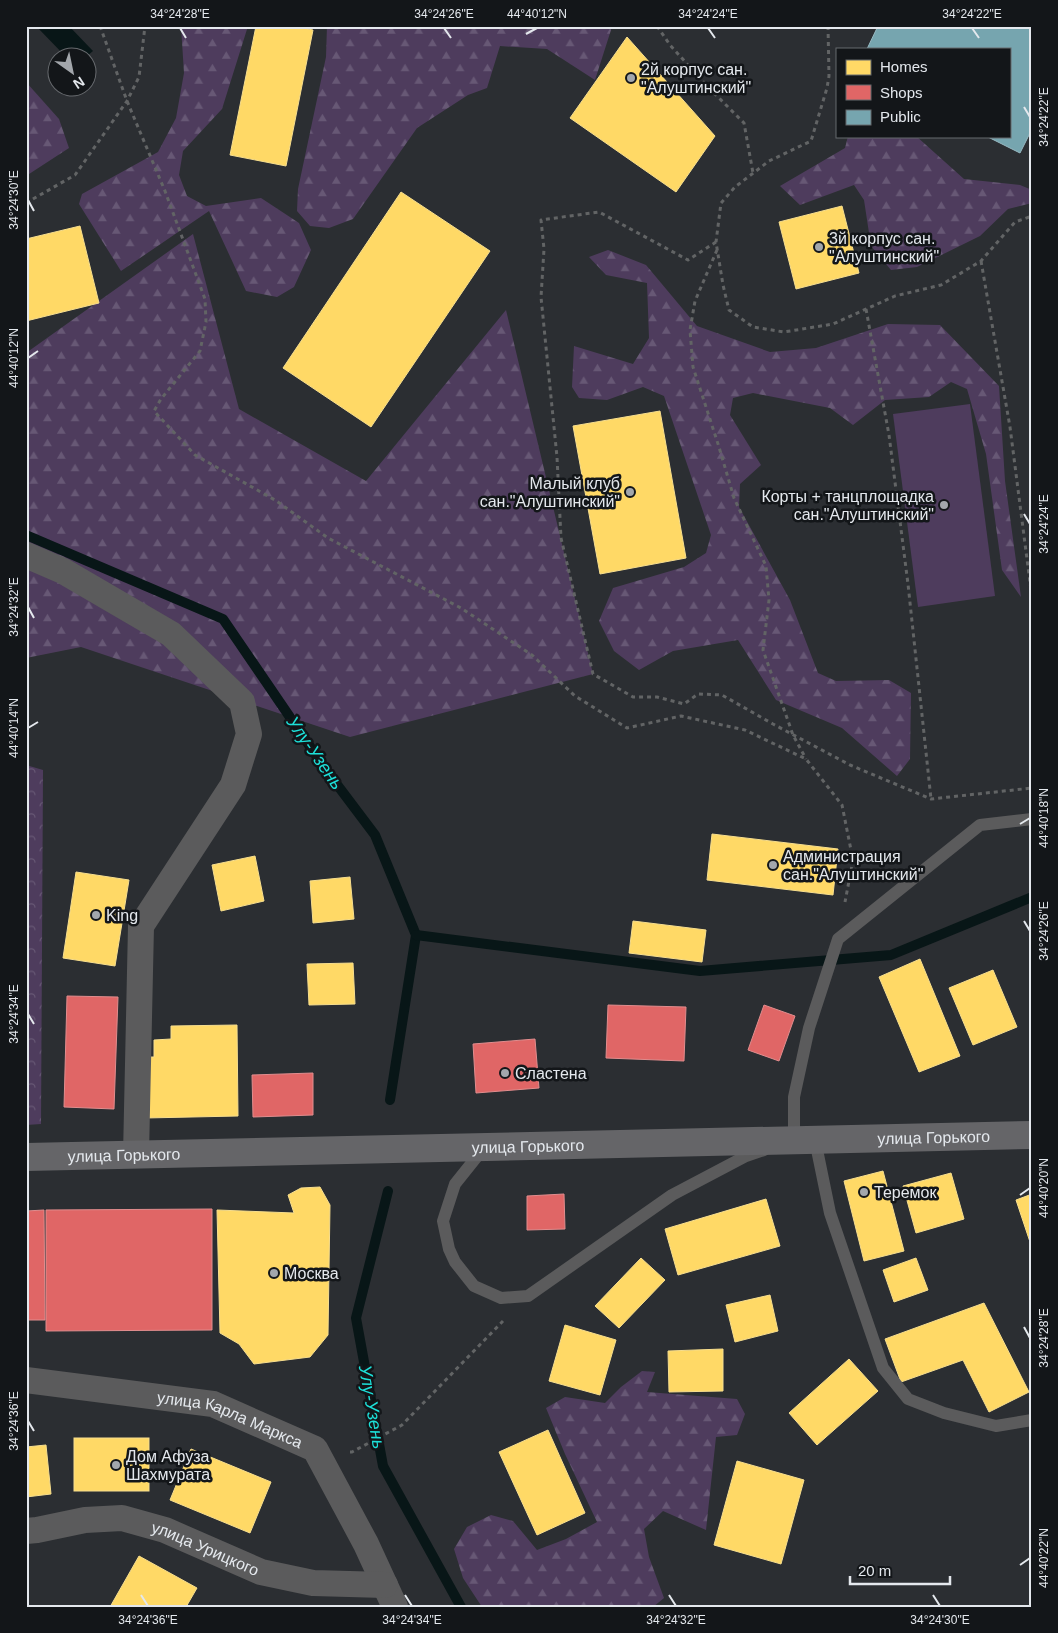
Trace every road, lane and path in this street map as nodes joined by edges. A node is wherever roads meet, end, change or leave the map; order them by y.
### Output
1 (100, 26) edge
2 (145, 26) edge
3 (657, 26) edge
4 (828, 26) edge
5 (127, 101) junction
6 (753, 173) junction
7 (26, 203) edge
8 (1032, 216) edge
9 (716, 242) junction
10 (717, 249) junction
11 (981, 261) junction
12 (866, 309) junction
13 (26, 555) edge
14 (1032, 598) edge
15 (794, 735) junction
16 (806, 759) junction
17 (1032, 788) edge
18 (931, 798) junction
19 (1032, 819) edge
20 (838, 939) junction
21 (1032, 1136) edge
22 (805, 1140) junction
23 (484, 1147) junction
24 (136, 1155) junction
25 (26, 1157) edge
26 (528, 1296) junction
27 (26, 1380) edge
28 (1032, 1420) edge
29 (352, 1452) dead end
30 (26, 1531) edge
31 (390, 1596) edge

1 - 5 path
2 - 5 path
3 - 6 path
4 - 6 path
5 - 7 path
5 - 16 path
6 - 9 path
8 - 11 path
9 - 10 path
9 - 15 path
10 - 12 path
10 - 15 path
11 - 12 path
11 - 14 path
12 - 18 path
13 - 24 street
15 - 16 path
15 - 18 path
16 - 20 path
17 - 18 path
19 - 20 lane
20 - 22 lane
21 - 22 main road, улица Горького
22 - 23 main road, улица Горького
22 - 26 lane
22 - 28 lane
23 - 24 main road, улица Горького
23 - 26 lane
24 - 25 main road, улица Горького
26 - 29 path
27 - 31 street, улица Карла Маркса
30 - 31 street, улица Урицкого

